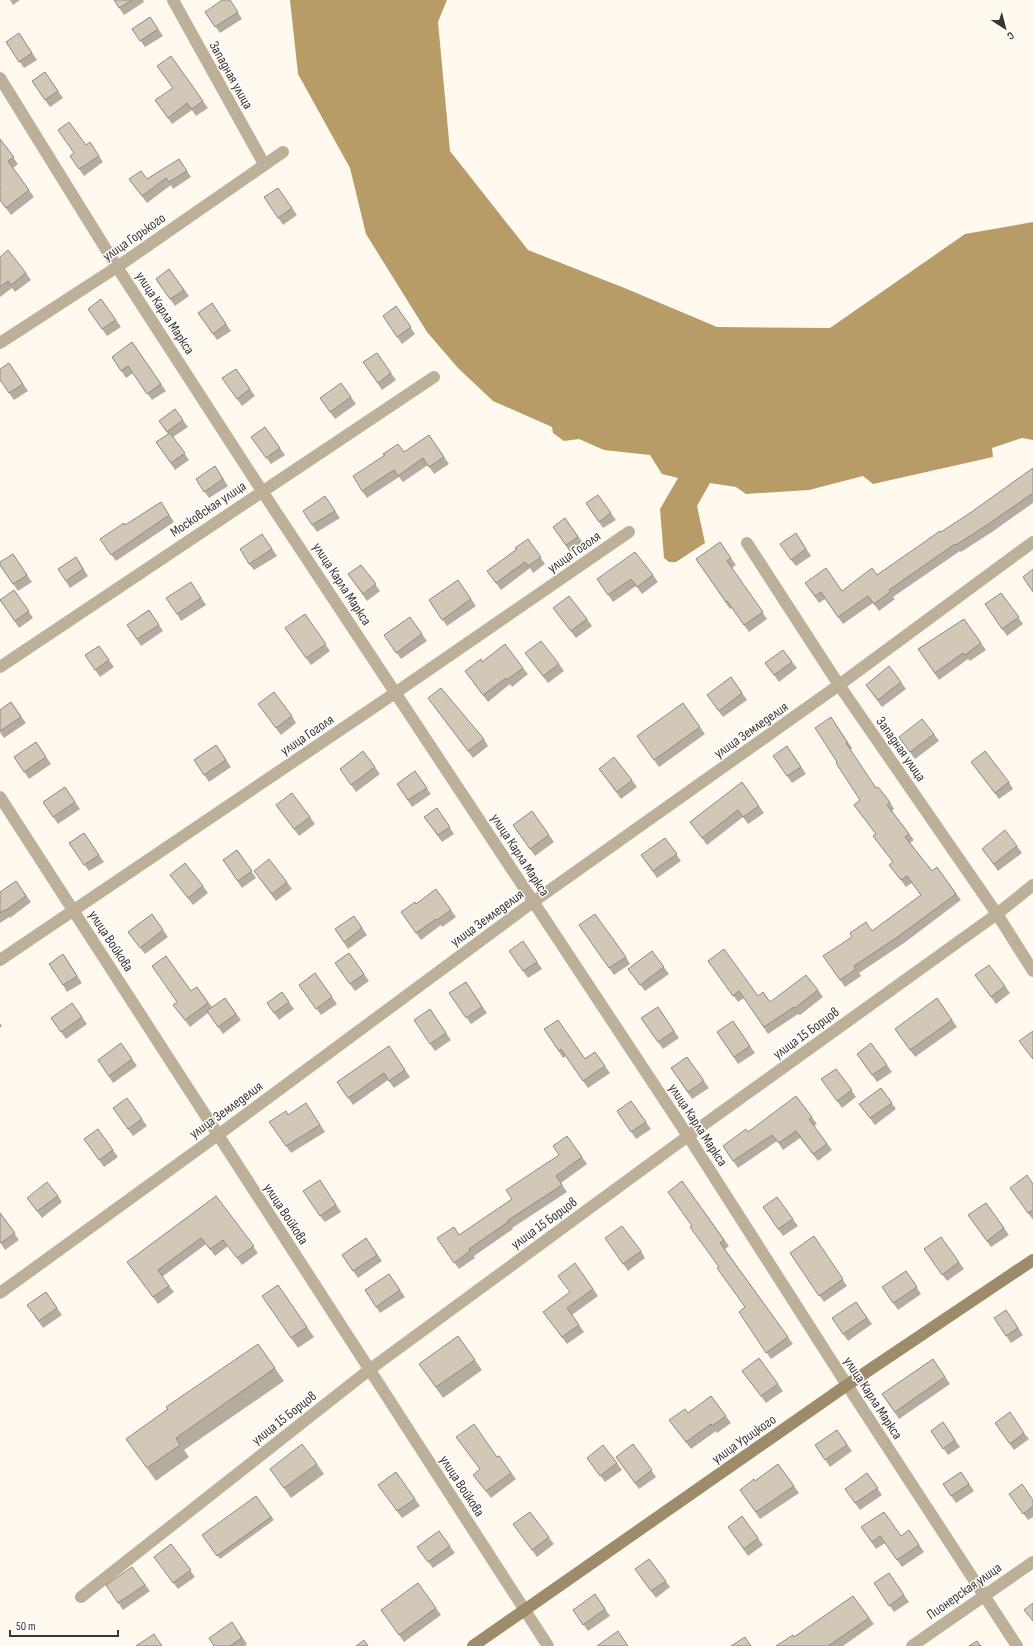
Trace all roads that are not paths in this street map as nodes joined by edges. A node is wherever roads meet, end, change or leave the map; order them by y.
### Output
1 (173, 0) edge
2 (0, 78) edge
3 (282, 152) dead end
4 (264, 164) junction
5 (118, 267) junction
6 (0, 342) edge
7 (434, 377) dead end
8 (262, 491) junction
9 (629, 532) dead end
10 (1033, 542) edge
11 (747, 543) dead end
12 (0, 667) edge
13 (839, 685) junction
14 (395, 693) junction
15 (0, 797) edge
16 (1033, 885) edge
17 (533, 902) junction
18 (74, 911) junction
19 (997, 914) junction
20 (0, 960) edge
21 (1033, 971) edge
22 (218, 1135) junction
23 (688, 1136) junction
24 (1033, 1260) edge
25 (0, 1294) edge
26 (369, 1370) junction
27 (847, 1385) junction
28 (1033, 1562) edge
29 (984, 1594) junction
30 (81, 1597) dead end
31 (525, 1611) junction
32 (473, 1646) edge
33 (548, 1646) edge
34 (912, 1646) edge
35 (1017, 1646) edge

1 - 4 street, Западная улица
2 - 5 street, улица Карла Маркса
3 - 4 street, улица Горького
4 - 5 street, улица Горького
5 - 6 street, улица Горького
5 - 8 street, улица Карла Маркса
7 - 8 street, Московская улица
8 - 12 street, Московская улица
8 - 14 street, улица Карла Маркса
9 - 14 street, улица Гоголя
10 - 13 street, улица Земледелия
11 - 13 street, Западная улица
13 - 17 street, улица Земледелия
13 - 19 street, Западная улица
14 - 17 street, улица Карла Маркса
14 - 18 street, улица Гоголя
15 - 18 street, улица Войкова
16 - 19 street, улица 15 Борцов
17 - 22 street, улица Земледелия
17 - 23 street, улица Карла Маркса
18 - 20 street, улица Гоголя
18 - 22 street, улица Войкова
19 - 21 street, Западная улица
19 - 23 street, улица 15 Борцов
22 - 25 street, улица Земледелия
22 - 26 street, улица Войкова
23 - 26 street, улица 15 Борцов
23 - 27 street, улица Карла Маркса
24 - 27 street, улица Урицкого
26 - 30 street, улица 15 Борцов
26 - 31 street, улица Войкова
27 - 29 street, улица Карла Маркса
27 - 31 street, улица Урицкого
28 - 29 street, Пионерская улица
29 - 34 street, Пионерская улица
29 - 35 street, улица Карла Маркса
31 - 32 street, улица Урицкого
31 - 33 street, улица Войкова

